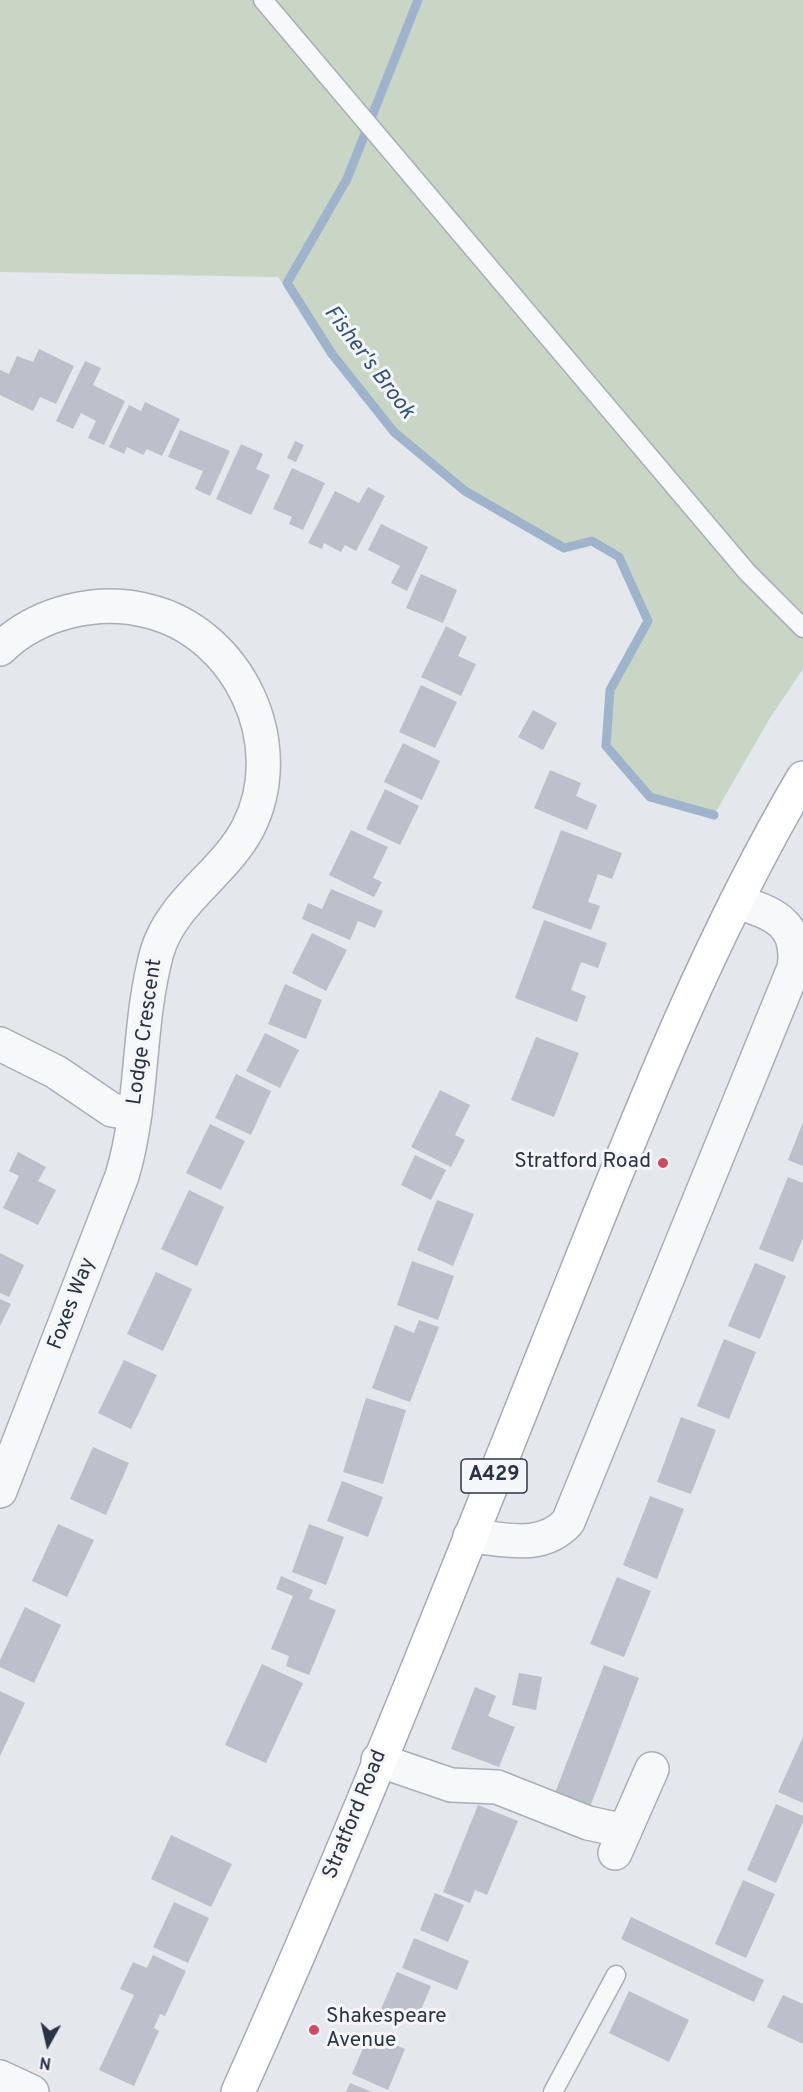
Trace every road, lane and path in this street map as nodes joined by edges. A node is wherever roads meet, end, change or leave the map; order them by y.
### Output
1 (263, 0) edge
2 (803, 628) edge
3 (0, 649) edge
4 (803, 778) edge
5 (736, 902) junction
6 (0, 1044) edge
7 (135, 1114) junction
8 (0, 1491) edge
9 (470, 1536) junction
10 (378, 1761) junction
11 (652, 1769) dead end
12 (616, 1975) dead end
13 (0, 2077) edge
14 (32, 2092) edge
15 (238, 2092) edge
16 (554, 2092) edge

1 - 2 lane
3 - 7 street, Lodge Crescent
4 - 5 main road, Stratford Road / A429
5 - 9 main road, Stratford Road / A429
5 - 9 street
6 - 7 street, Lodge Crescent
7 - 8 street, Foxes Way
9 - 10 main road, Stratford Road / A429
10 - 11 street
10 - 15 main road, Stratford Road / A429
12 - 16 lane
13 - 14 street

